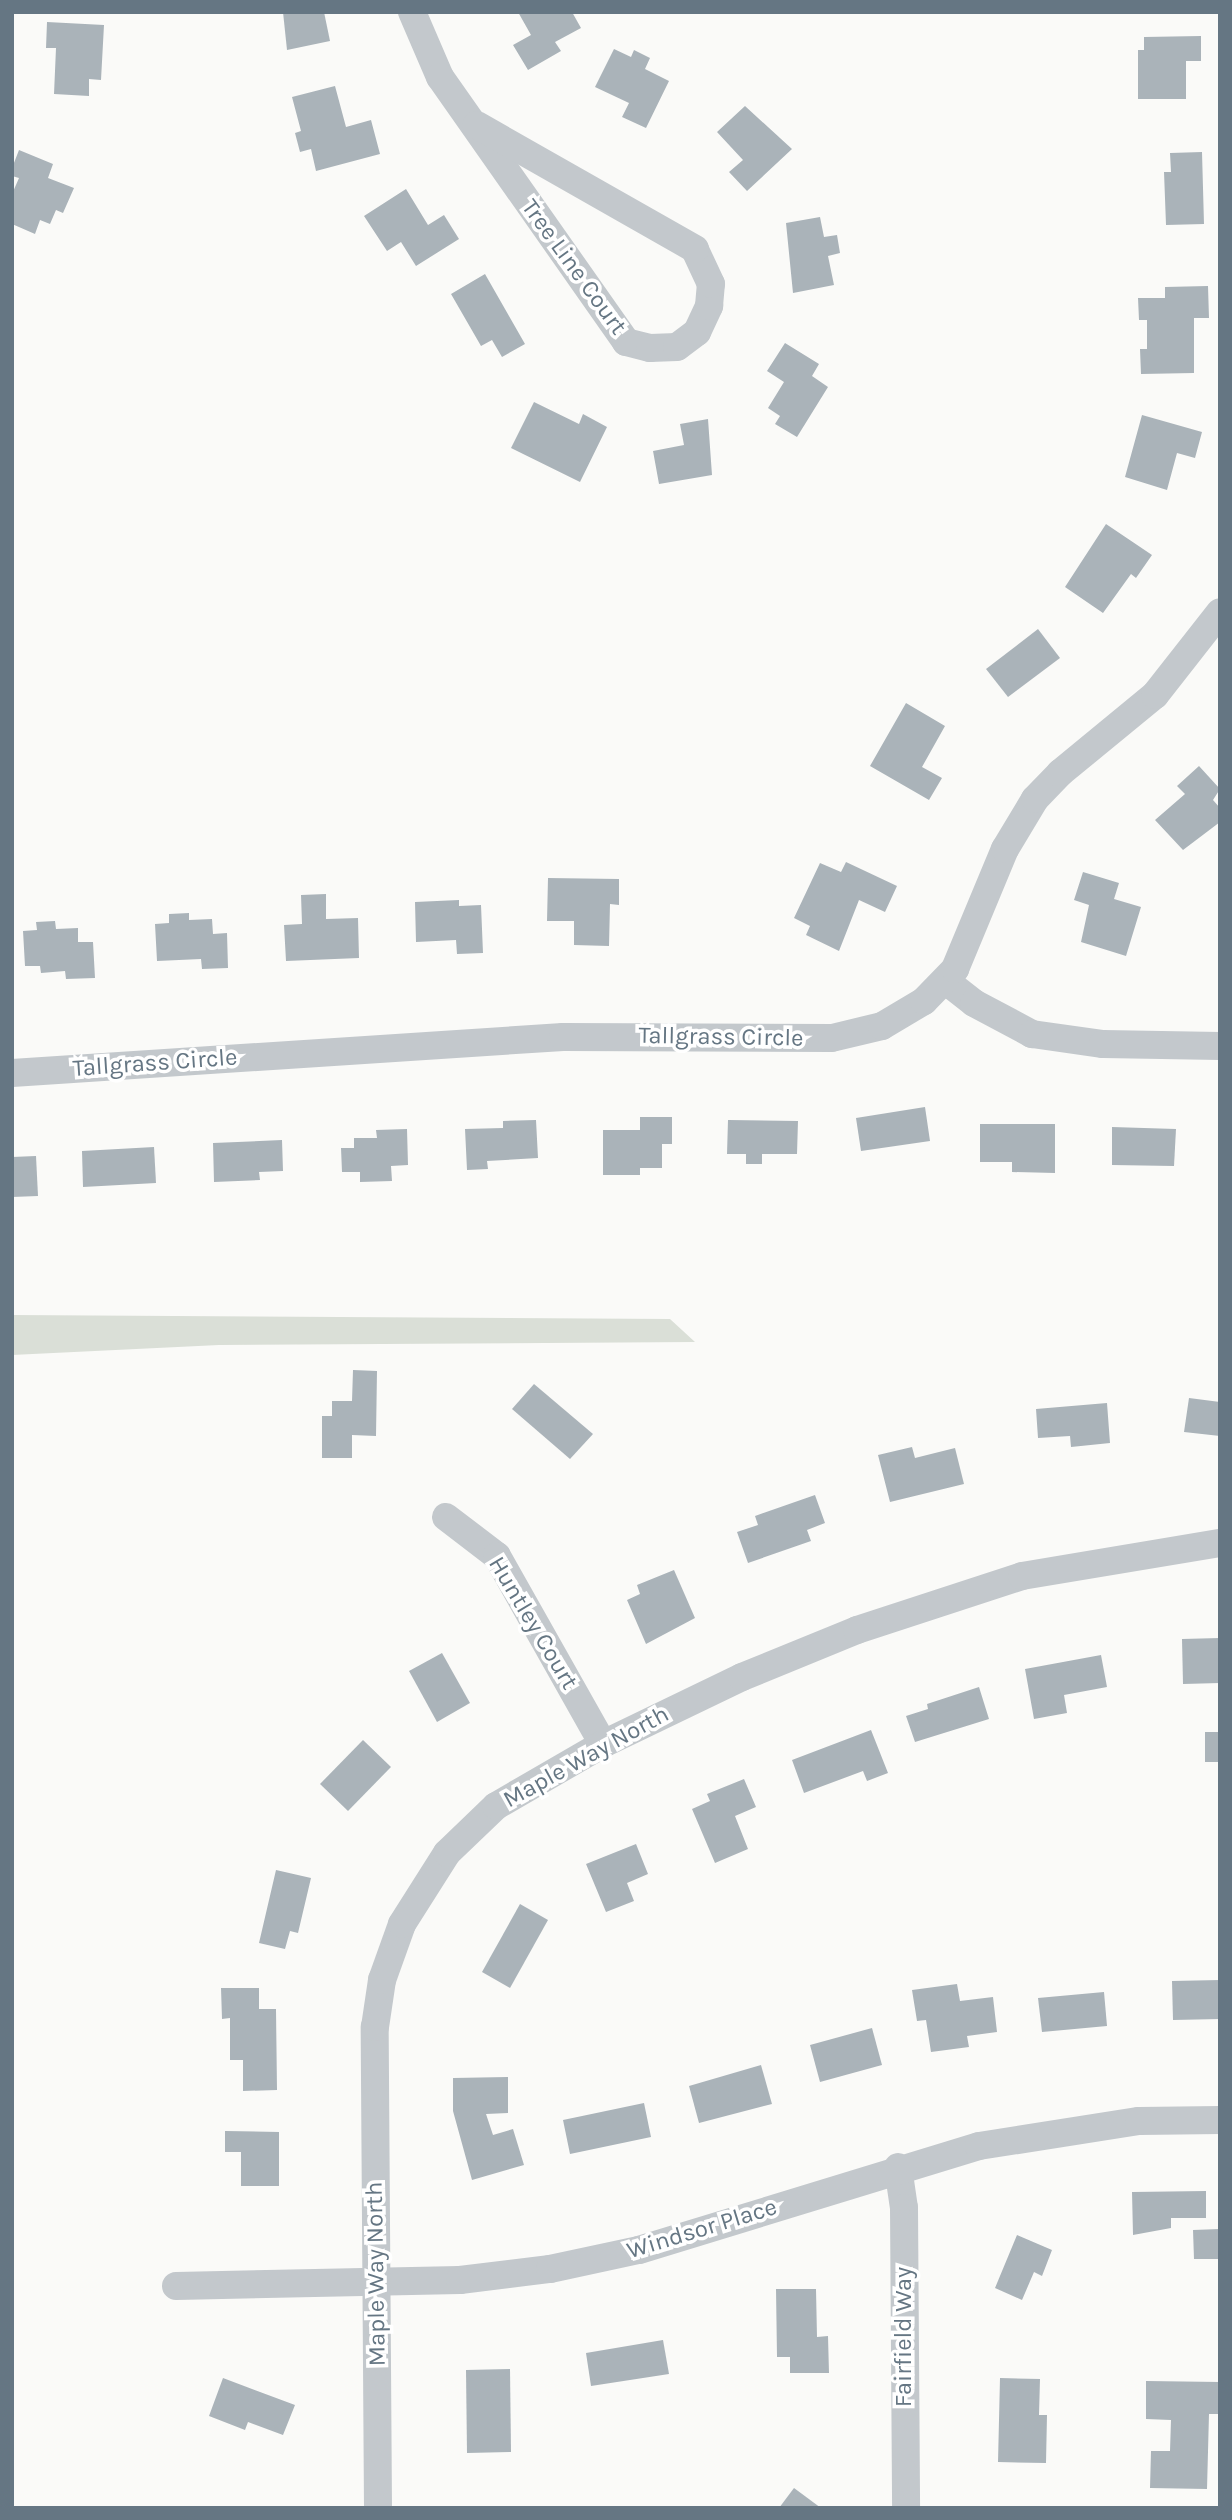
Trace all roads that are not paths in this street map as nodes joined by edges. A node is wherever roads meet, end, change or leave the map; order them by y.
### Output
1 (412, 12) edge
2 (477, 125) junction
3 (1220, 612) edge
4 (946, 981) junction
5 (1220, 1046) edge
6 (12, 1073) edge
7 (446, 1517) dead end
8 (1220, 1543) edge
9 (603, 1744) junction
10 (1220, 2120) edge
11 (898, 2167) junction
12 (377, 2284) junction
13 (176, 2286) dead end
14 (378, 2508) edge
15 (906, 2508) edge

1 - 2 street, Tree Line Court
2 - 2 street, Tree Line Court
3 - 4 street, Tallgrass Circle
4 - 5 street
4 - 6 street, Tallgrass Circle
7 - 9 street, Huntley Court
8 - 9 street, Maple Way North
9 - 12 street, Maple Way North
10 - 11 street, Windsor Place
11 - 12 street, Windsor Place
11 - 15 street, Fairfield Way
12 - 13 street, Windsor Place
12 - 14 street, Maple Way North

